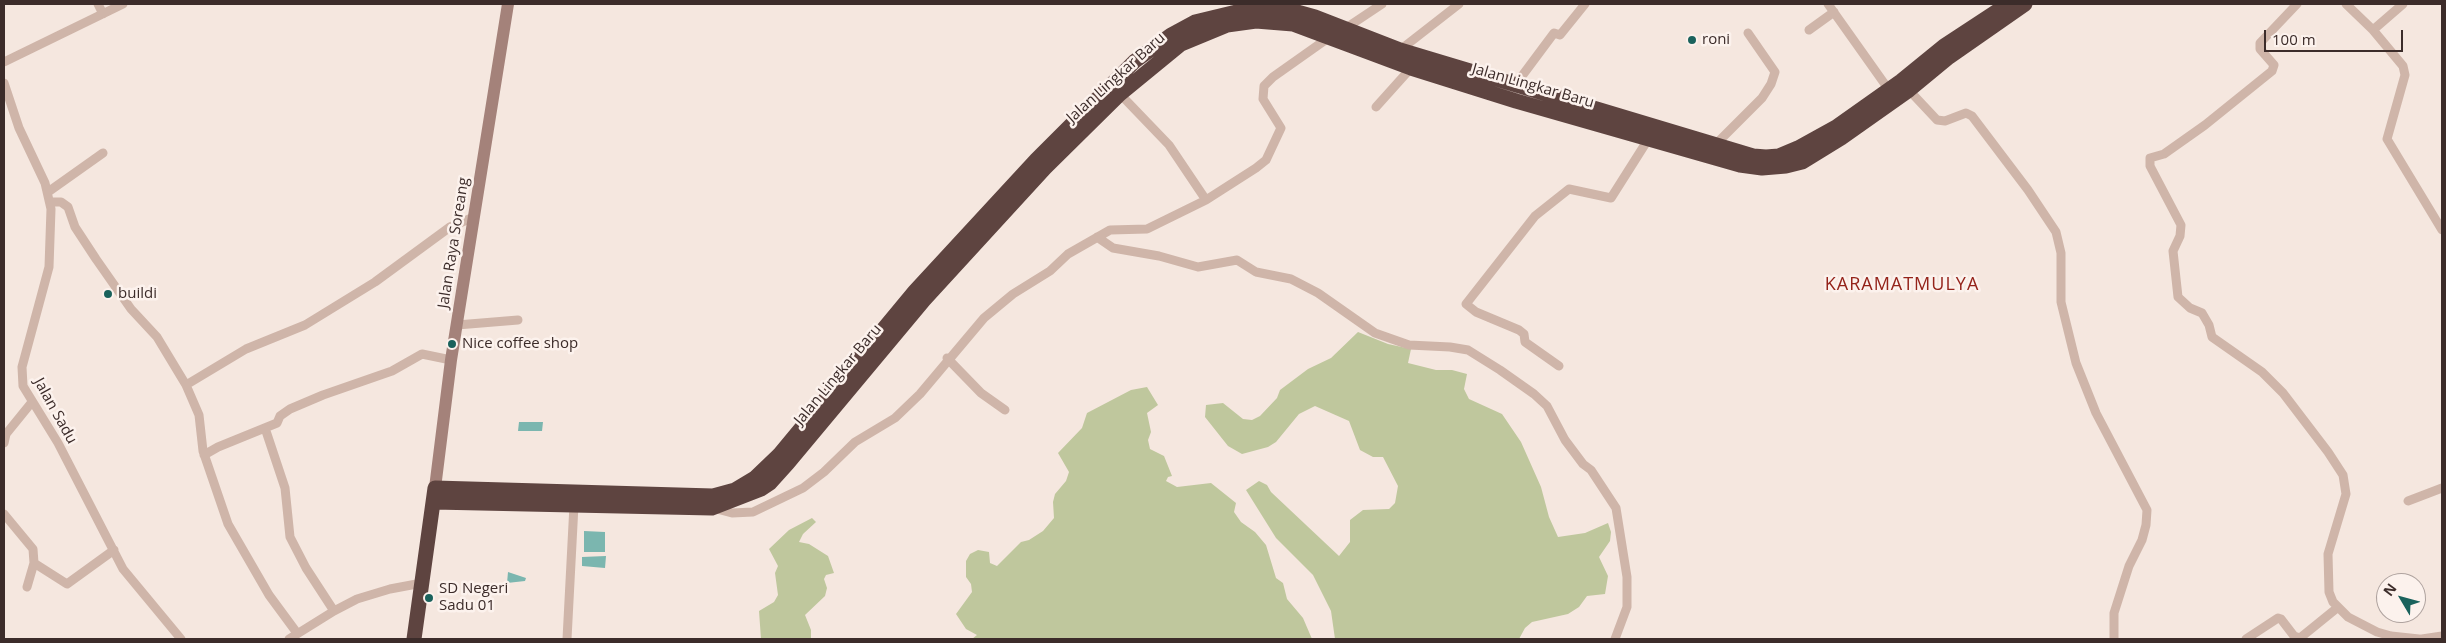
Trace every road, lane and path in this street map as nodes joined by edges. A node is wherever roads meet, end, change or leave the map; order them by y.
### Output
1 (98, 4) edge
2 (123, 4) edge
3 (508, 4) edge
4 (1382, 4) edge
5 (1459, 4) edge
6 (1585, 4) edge
7 (1828, 4) edge
8 (2008, 4) edge
9 (2025, 4) edge
10 (2297, 4) edge
11 (2346, 4) edge
12 (2403, 4) edge
13 (1834, 12) junction
14 (103, 14) junction
15 (1344, 29) junction
16 (1809, 30) dead end
17 (2373, 30) junction
18 (1748, 33) dead end
19 (1330, 37) junction
20 (1400, 50) junction
21 (4, 62) edge
22 (1411, 68) junction
23 (4, 83) edge
24 (1516, 84) junction
25 (1905, 85) junction
26 (1889, 90) junction
27 (1120, 94) junction
28 (1376, 107) dead end
29 (1649, 138) junction
30 (1715, 145) junction
31 (103, 153) dead end
32 (48, 192) junction
33 (1206, 200) junction
34 (51, 202) junction
35 (474, 217) junction
36 (2442, 230) edge
37 (1096, 237) junction
38 (518, 320) dead end
39 (457, 326) junction
40 (948, 358) junction
41 (451, 360) junction
42 (1559, 366) dead end
43 (186, 385) junction
44 (32, 402) junction
45 (1005, 410) dead end
46 (265, 428) junction
47 (4, 443) edge
48 (204, 455) junction
49 (2442, 488) edge
50 (435, 495) junction
51 (2408, 501) dead end
52 (574, 504) junction
53 (712, 508) junction
54 (4, 514) edge
55 (114, 550) junction
56 (34, 563) junction
57 (422, 583) junction
58 (27, 587) dead end
59 (2338, 608) junction
60 (334, 611) junction
61 (297, 633) junction
62 (2442, 636) edge
63 (181, 639) edge
64 (289, 639) edge
65 (414, 639) edge
66 (567, 639) edge
67 (1615, 639) edge
68 (2114, 639) edge
69 (2246, 639) edge
70 (2421, 639) edge

1 - 14 street
2 - 14 street
3 - 35 main road, Jalan Raya Soreang
4 - 15 street
5 - 20 street
6 - 24 street
7 - 13 street
8 - 25 highway, Jalan Lingkar Baru
9 - 25 highway, Jalan Lingkar Baru
10 - 59 street
11 - 17 street
12 - 17 street
13 - 16 street
13 - 26 street
14 - 21 street
15 - 19 street
15 - 20 highway, Jalan Lingkar Baru
15 - 50 highway, Jalan Lingkar Baru
17 - 36 street
18 - 30 street
19 - 22 highway, Jalan Lingkar Baru
19 - 27 highway, Jalan Lingkar Baru
19 - 33 street
20 - 24 highway, Jalan Lingkar Baru
22 - 28 street
22 - 29 highway, Jalan Lingkar Baru
23 - 32 street, Jalan Sadu
24 - 30 highway, Jalan Lingkar Baru
25 - 26 highway, Jalan Lingkar Baru
25 - 29 highway, Jalan Lingkar Baru
25 - 68 street
26 - 30 highway, Jalan Lingkar Baru
27 - 33 street
27 - 53 highway, Jalan Lingkar Baru
29 - 42 street
31 - 32 street
32 - 34 street, Jalan Sadu
33 - 37 street
34 - 43 street
34 - 44 street, Jalan Sadu
35 - 39 main road, Jalan Raya Soreang
35 - 43 street
37 - 40 street
37 - 67 street
38 - 39 street
39 - 41 main road, Jalan Raya Soreang
40 - 45 street
40 - 53 street
41 - 46 street
41 - 50 main road, Jalan Raya Soreang
43 - 48 street
44 - 47 street
44 - 55 street, Jalan Sadu
46 - 48 street
46 - 60 street
48 - 61 street
49 - 51 street
50 - 52 highway, Jalan Lingkar Baru
50 - 57 highway
52 - 53 highway, Jalan Lingkar Baru
52 - 66 street
54 - 56 street
55 - 56 street
55 - 63 street, Jalan Sadu
56 - 58 street
57 - 60 street
57 - 65 highway
59 - 69 street
59 - 70 street
60 - 61 street
61 - 64 street
62 - 70 street

